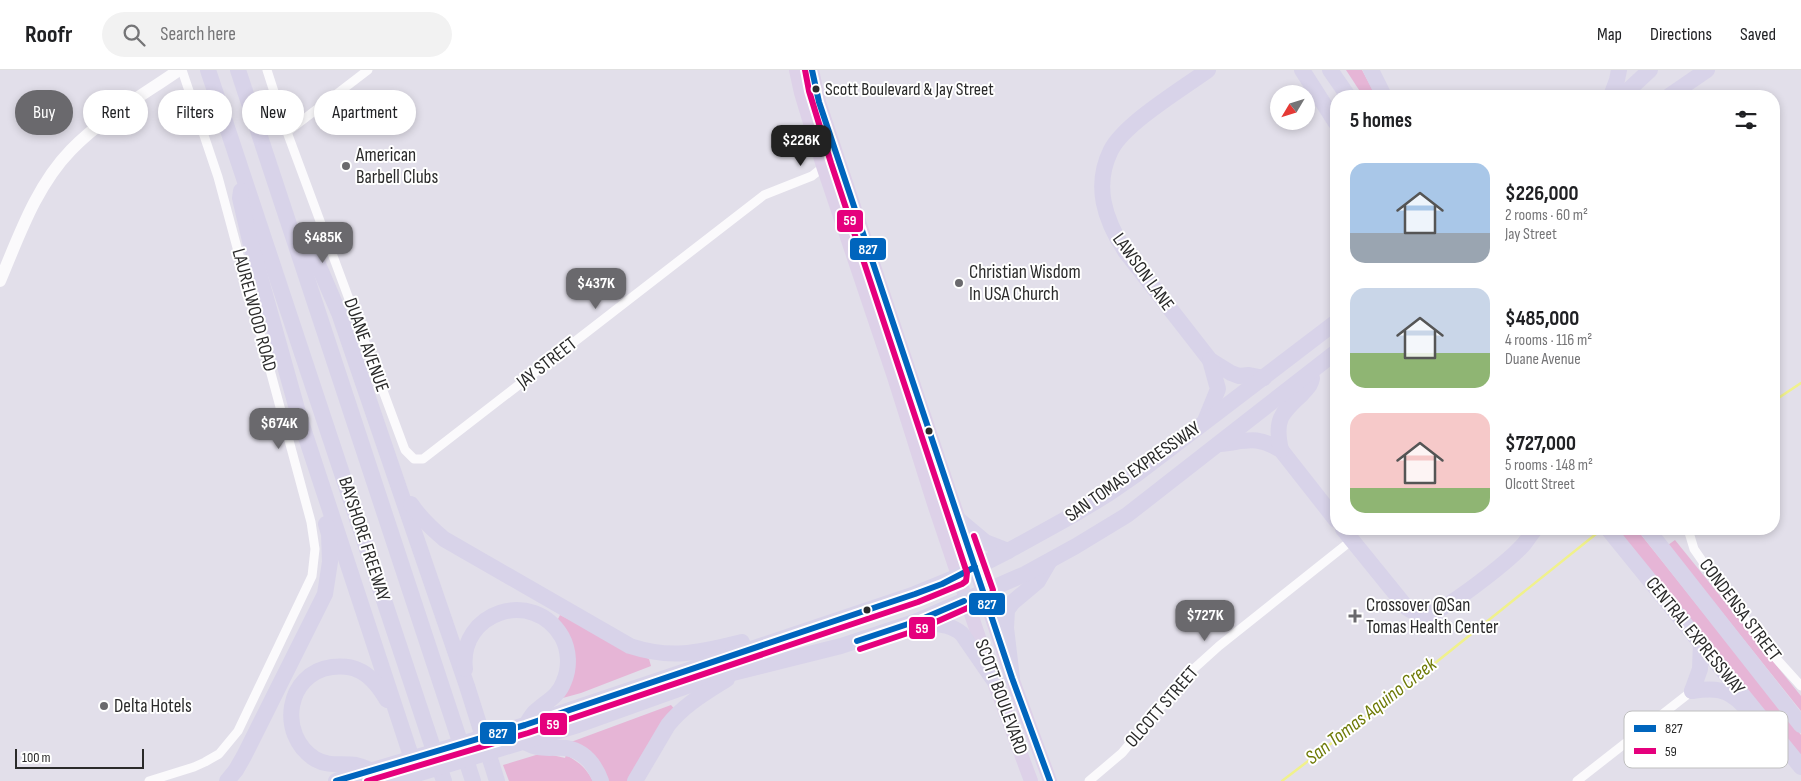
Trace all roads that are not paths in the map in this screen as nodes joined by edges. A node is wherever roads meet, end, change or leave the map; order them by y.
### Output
1 (181, 70) edge
2 (208, 70) edge
3 (238, 70) edge
4 (267, 70) edge
5 (368, 70) edge
6 (796, 70) edge
7 (812, 70) edge
8 (1208, 70) edge
9 (1302, 70) edge
10 (1330, 70) edge
11 (1371, 70) edge
12 (1619, 70) edge
13 (1650, 70) edge
14 (1688, 70) edge
15 (1707, 70) edge
16 (273, 90) edge
17 (1344, 90) edge
18 (1381, 90) edge
19 (1613, 90) edge
20 (1628, 90) edge
21 (1665, 90) edge
22 (1679, 90) edge
23 (1330, 114) edge
24 (304, 119) edge
25 (288, 135) edge
26 (837, 156) junction
27 (823, 166) junction
28 (242, 174) junction
29 (294, 236) junction
30 (0, 281) edge
31 (1330, 327) edge
32 (1330, 357) edge
33 (1210, 360) junction
34 (1314, 370) junction
35 (1264, 378) junction
36 (299, 416) junction
37 (1205, 422) junction
38 (1219, 445) junction
39 (405, 450) joint
40 (1281, 450) junction
41 (393, 468) junction
42 (1330, 512) edge
43 (960, 522) junction
44 (1347, 535) edge
45 (1349, 535) edge
46 (1531, 535) edge
47 (1613, 535) edge
48 (1652, 535) edge
49 (1690, 535) edge
50 (1008, 551) junction
51 (1049, 562) junction
52 (975, 567) junction
53 (959, 576) junction
54 (984, 592) junction
55 (966, 601) junction
56 (917, 621) junction
57 (1700, 642) junction
58 (771, 643) junction
59 (739, 671) junction
60 (1012, 678) junction
61 (993, 679) junction
62 (467, 686) junction
63 (1801, 686) edge
64 (1692, 692) junction
65 (1667, 711) edge
66 (1748, 711) edge
67 (1756, 711) edge
68 (399, 721) junction
69 (525, 725) junction
70 (1801, 725) edge
71 (504, 739) junction
72 (524, 742) junction
73 (1624, 745) edge
74 (1788, 751) edge
75 (1788, 753) edge
76 (1800, 766) edge
77 (372, 770) junction
78 (396, 775) edge
79 (149, 781) edge
80 (227, 781) edge
81 (336, 781) edge
82 (419, 781) edge
83 (444, 781) edge
84 (473, 781) edge
85 (497, 781) edge
86 (601, 781) edge
87 (635, 781) edge
88 (1031, 781) edge
89 (1050, 781) edge
90 (1089, 781) edge
91 (1577, 781) edge

1 - 30 street
1 - 79 street, LAURELWOOD ROAD
2 - 28 highway, BAYSHORE FREEWAY
3 - 29 highway, BAYSHORE FREEWAY
4 - 16 street, DUANE AVENUE
5 - 24 street
6 - 27 main road, SCOTT BOULEVARD
7 - 26 main road, SCOTT BOULEVARD
8 - 33 highway, LAWSON LANE
9 - 23 highway
10 - 17 highway
11 - 18 highway
12 - 19 highway
13 - 20 highway
14 - 21 highway
15 - 22 highway
25 - 39 street, DUANE AVENUE
26 - 27 street, JAY STREET
26 - 43 main road, SCOTT BOULEVARD
27 - 39 street, JAY STREET
27 - 53 main road, SCOTT BOULEVARD
28 - 36 highway
28 - 83 highway, BAYSHORE FREEWAY
29 - 41 highway
29 - 84 highway, BAYSHORE FREEWAY
31 - 35 highway, SAN TOMAS EXPRESSWAY
32 - 34 highway, SAN TOMAS EXPRESSWAY
33 - 35 highway
33 - 37 highway
34 - 38 highway, SAN TOMAS EXPRESSWAY
34 - 40 highway
35 - 37 highway, SAN TOMAS EXPRESSWAY
36 - 68 highway
36 - 80 highway
37 - 50 highway, SAN TOMAS EXPRESSWAY
38 - 40 highway
38 - 51 highway, SAN TOMAS EXPRESSWAY
40 - 42 highway
41 - 58 highway
41 - 62 highway
43 - 50 highway
43 - 52 main road, SCOTT BOULEVARD
44 - 90 street, OLCOTT STREET
45 - 46 highway
47 - 57 highway, CENTRAL EXPRESSWAY
48 - 70 highway, CENTRAL EXPRESSWAY
49 - 63 street, CONDENSA STREET
50 - 52 highway, SAN TOMAS EXPRESSWAY
51 - 54 highway, SAN TOMAS EXPRESSWAY
51 - 60 highway
52 - 53 highway, SAN TOMAS EXPRESSWAY
52 - 54 main road, SCOTT BOULEVARD
53 - 55 main road, SCOTT BOULEVARD
53 - 58 highway, SAN TOMAS EXPRESSWAY
54 - 55 highway, SAN TOMAS EXPRESSWAY
54 - 60 main road, SCOTT BOULEVARD
55 - 56 highway, SAN TOMAS EXPRESSWAY
55 - 61 main road, SCOTT BOULEVARD
56 - 59 highway, SAN TOMAS EXPRESSWAY
56 - 61 highway
57 - 64 highway
57 - 67 highway, CENTRAL EXPRESSWAY
58 - 69 highway, SAN TOMAS EXPRESSWAY
59 - 72 highway, SAN TOMAS EXPRESSWAY
59 - 87 highway
60 - 89 main road, SCOTT BOULEVARD
61 - 88 main road, SCOTT BOULEVARD
62 - 69 highway
62 - 85 highway
64 - 65 street
64 - 66 highway
68 - 77 highway
68 - 82 highway
69 - 71 highway, SAN TOMAS EXPRESSWAY
71 - 72 highway, SAN TOMAS EXPRESSWAY
71 - 78 highway, SAN TOMAS EXPRESSWAY
72 - 86 highway
73 - 91 street
74 - 76 highway, CENTRAL EXPRESSWAY
75 - 76 highway
77 - 78 highway, SAN TOMAS EXPRESSWAY
77 - 81 highway, SAN TOMAS EXPRESSWAY

